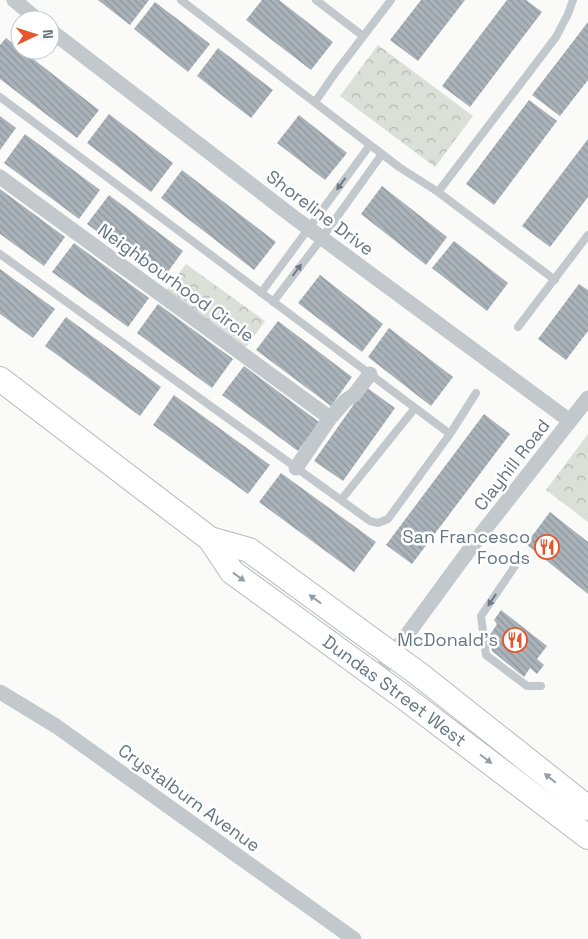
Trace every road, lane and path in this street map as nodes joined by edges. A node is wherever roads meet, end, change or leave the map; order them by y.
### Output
1 (14, 0) edge
2 (180, 0) edge
3 (316, 0) edge
4 (390, 0) edge
5 (574, 0) edge
6 (26, 10) edge
7 (363, 36) junction
8 (60, 38) edge
9 (0, 97) edge
10 (314, 102) junction
11 (370, 144) junction
12 (382, 154) junction
13 (0, 178) edge
14 (438, 192) junction
15 (308, 228) junction
16 (588, 235) edge
17 (322, 238) junction
18 (0, 254) edge
19 (555, 280) junction
20 (261, 293) junction
21 (273, 302) junction
22 (518, 328) dead end
23 (370, 374) junction
24 (0, 379) edge
25 (476, 393) dead end
26 (588, 398) edge
27 (415, 408) junction
28 (330, 418) junction
29 (570, 421) junction
30 (450, 434) junction
31 (296, 468) junction
32 (341, 500) junction
33 (210, 539) junction
34 (519, 560) dead end
35 (392, 655) junction
36 (376, 677) junction
37 (541, 686) dead end
38 (0, 692) edge
39 (588, 808) edge
40 (588, 837) edge
41 (351, 938) edge

1 - 6 street
2 - 10 lane
3 - 7 lane
4 - 7 lane
5 - 14 lane
7 - 10 lane
8 - 15 street, Shoreline Drive
9 - 20 lane
10 - 11 lane
11 - 12 lane
11 -> 15 lane
12 - 14 lane
12 - 17 lane
13 - 28 street, Neighbourhood Circle
14 - 19 lane
15 - 17 street, Shoreline Drive
15 - 20 lane
16 - 19 lane
21 -> 17 lane
17 - 29 street, Shoreline Drive
18 - 31 lane
19 - 22 lane
20 - 21 lane
21 - 23 lane
23 - 27 lane
23 - 28 street
24 - 33 main road, Dundas Street West
25 - 30 lane
26 - 29 street, Clayhill Road
27 - 30 lane
27 - 32 lane
28 - 31 street
29 - 35 street, Clayhill Road
30 - 32 lane
31 - 32 lane
35 -> 33 main road, Dundas Street West
33 -> 36 main road, Dundas Street West
34 -> 37 lane
35 - 36 street, Clayhill Road
39 -> 35 main road, Dundas Street West
36 -> 40 main road, Dundas Street West
38 - 41 street, Crystalburn Avenue

